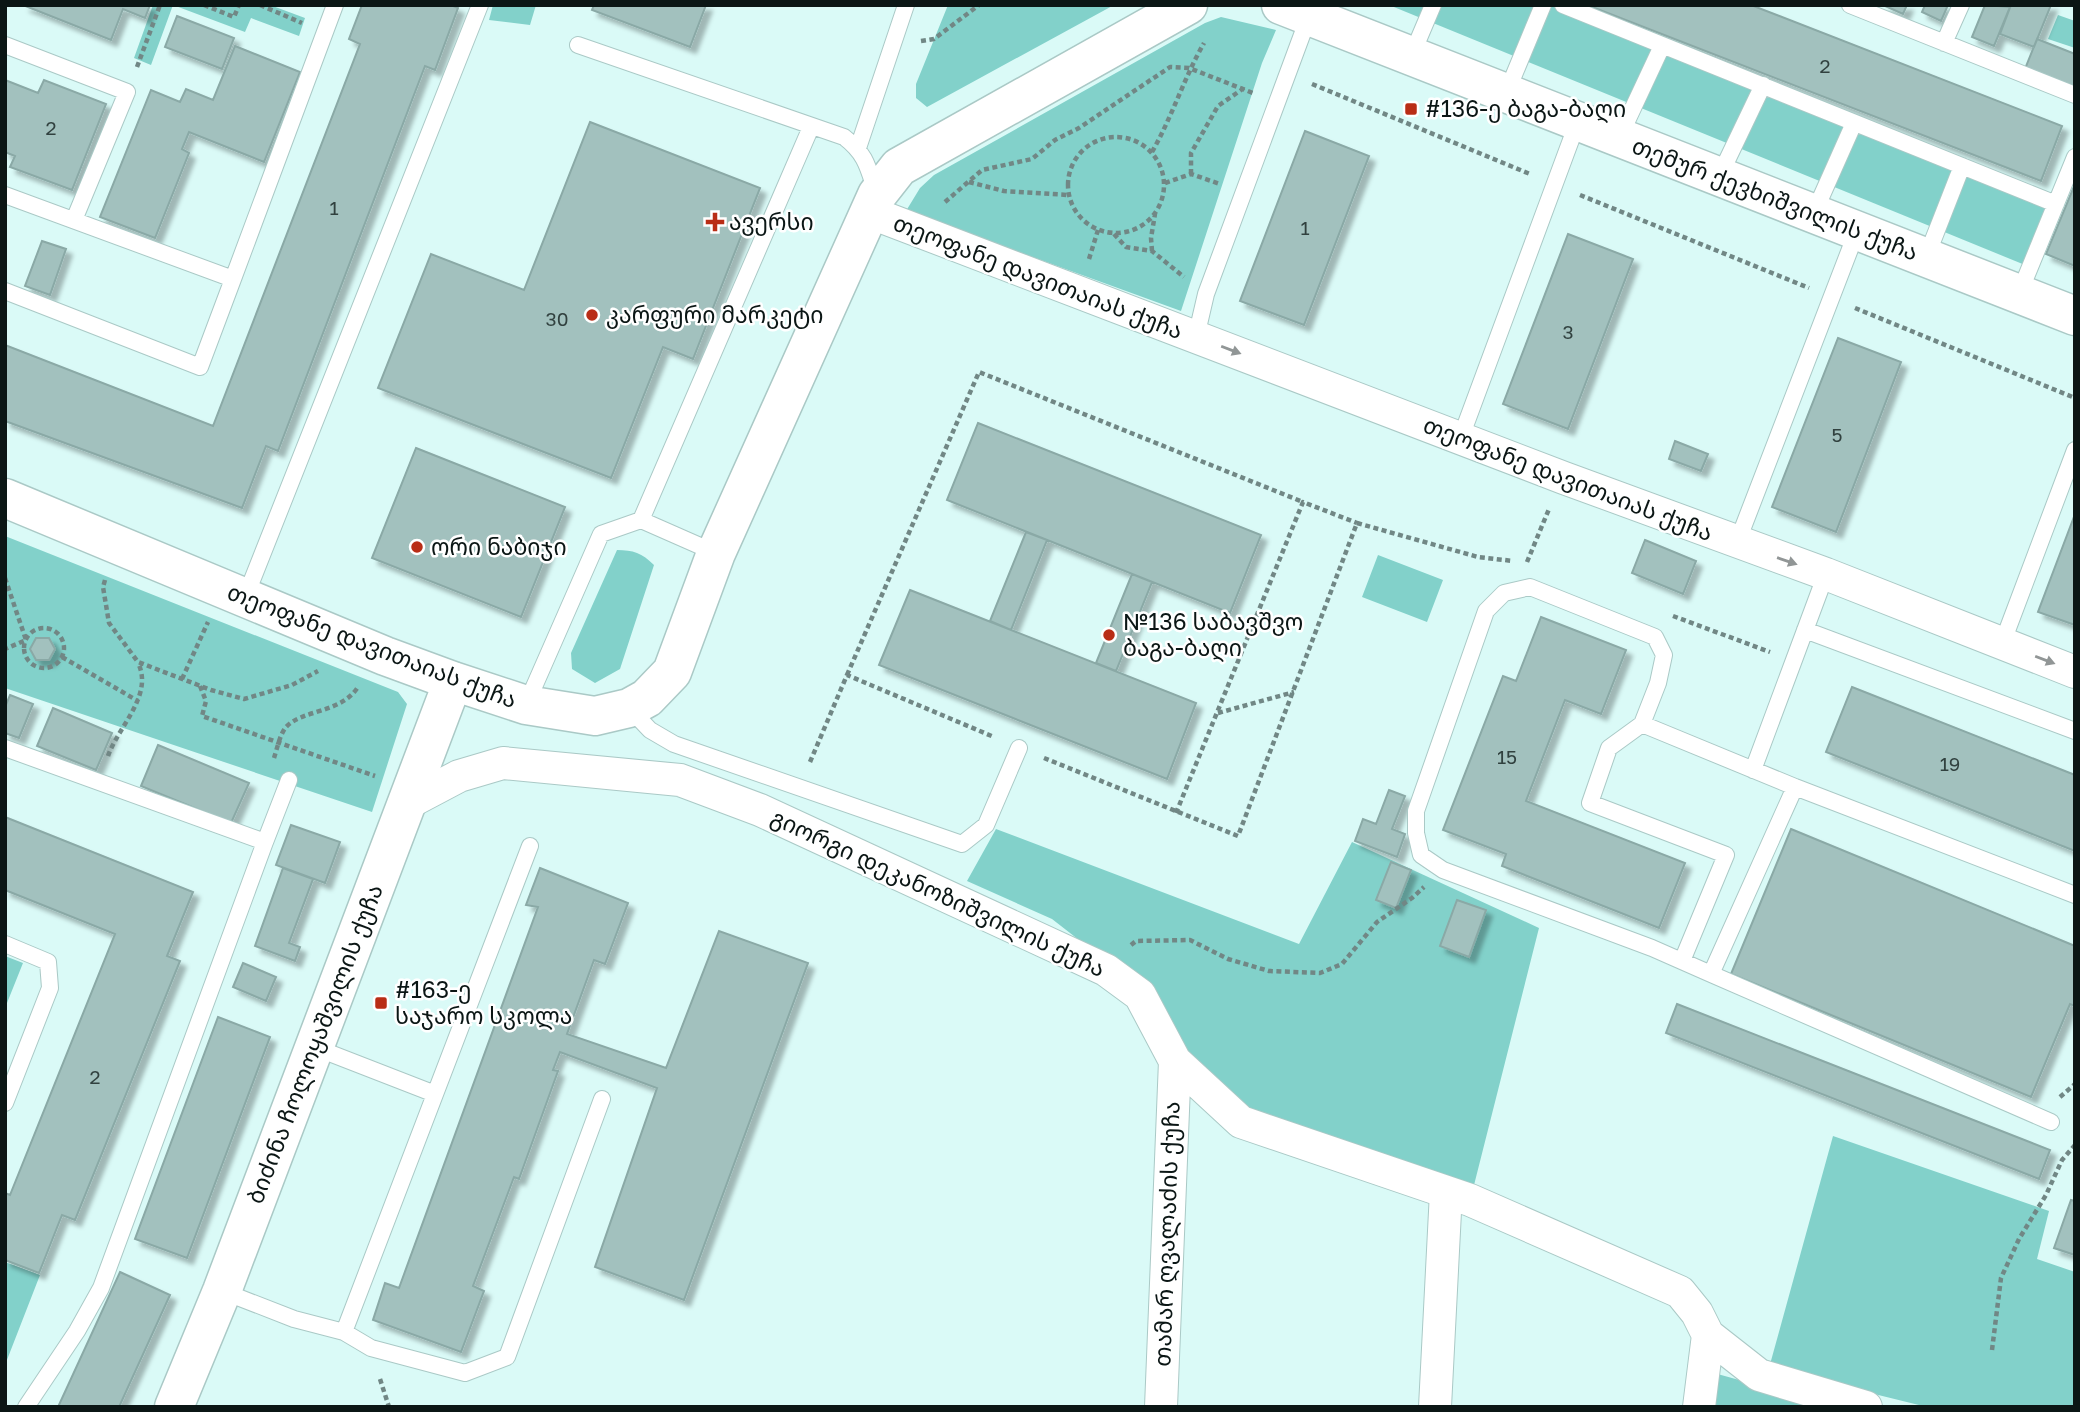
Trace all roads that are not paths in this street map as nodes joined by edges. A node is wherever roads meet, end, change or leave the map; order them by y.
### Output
1 (335, 5) edge
2 (480, 5) edge
3 (906, 5) edge
4 (1433, 5) edge
5 (1543, 5) edge
6 (1563, 5) edge
7 (1850, 5) edge
8 (1961, 5) edge
9 (1295, 11) edge
10 (1198, 21) edge
11 (1944, 43) junction
12 (5, 45) edge
13 (578, 46) dead end
14 (1662, 46) junction
15 (1411, 57) junction
16 (1763, 85) junction
17 (1506, 94) junction
18 (2075, 96) edge
19 (1578, 121) junction
20 (1854, 123) junction
21 (811, 127) junction
22 (1619, 138) junction
23 (858, 148) junction
24 (2075, 157) edge
25 (1962, 166) junction
26 (1719, 177) junction
27 (5, 195) edge
28 (873, 204) junction
29 (2056, 204) junction
30 (1814, 214) junction
31 (74, 220) junction
32 (1857, 231) junction
33 (1926, 258) junction
34 (233, 279) junction
35 (5, 291) edge
36 (2019, 295) junction
37 (2075, 316) edge
38 (1196, 337) junction
39 (1461, 437) junction
40 (2075, 450) edge
41 (5, 498) edge
42 (640, 520) junction
43 (1737, 543) junction
44 (716, 554) junction
45 (1826, 575) junction
46 (244, 598) junction
47 (1805, 631) junction
48 (2002, 644) junction
49 (2075, 672) edge
50 (453, 681) junction
51 (526, 705) junction
52 (629, 708) junction
53 (1642, 724) junction
54 (2075, 730) edge
55 (5, 748) edge
56 (1019, 748) road end
57 (1753, 770) junction
58 (289, 780) road end
59 (1795, 788) junction
60 (396, 792) junction
61 (265, 842) junction
62 (530, 846) dead end
63 (2075, 895) edge
64 (5, 944) edge
65 (1682, 961) junction
66 (1711, 974) junction
67 (314, 1047) junction
68 (1175, 1061) junction
69 (435, 1094) junction
70 (601, 1099) dead end
71 (5, 1103) edge
72 (2051, 1122) dead end
73 (1446, 1192) junction
74 (222, 1291) junction
75 (344, 1332) junction
76 (1707, 1335) junction
77 (26, 1407) edge
78 (174, 1407) edge
79 (1161, 1407) edge
80 (1435, 1407) edge
81 (1699, 1407) edge
82 (1867, 1407) edge

1 - 34 lane
2 - 46 lane
3 - 23 lane
4 - 15 lane
5 - 17 lane
6 - 14 lane
7 - 11 lane
8 - 11 lane
9 - 15 main road, თემურ ქევხიშვილის ქუჩა
9 - 38 lane
10 - 28 main road
11 - 18 lane
12 - 31 lane
13 - 21 lane
14 - 16 lane
14 - 22 lane
15 - 17 main road, თემურ ქევხიშვილის ქუჩა
16 - 20 lane
16 - 26 lane
17 - 19 main road, თემურ ქევხიშვილის ქუჩა
19 - 22 main road, თემურ ქევხიშვილის ქუჩა
19 - 39 lane
20 - 25 lane
20 - 30 lane
21 - 23 lane
21 - 42 lane
22 - 26 main road, თემურ ქევხიშვილის ქუჩა
23 - 28 lane
24 - 29 lane
25 - 29 lane
25 - 33 lane
26 - 30 main road, თემურ ქევხიშვილის ქუჩა
27 - 31 lane
28 - 38 street, თეოფანე დავითაიას ქუჩა
28 - 44 main road, თეოფანე დავითაიას ქუჩა
29 - 36 lane
30 - 32 main road, თემურ ქევხიშვილის ქუჩა
31 - 34 lane
32 - 33 main road, თემურ ქევხიშვილის ქუჩა
32 - 43 lane
33 - 36 main road, თემურ ქევხიშვილის ქუჩა
34 - 35 lane
36 - 37 main road, თემურ ქევხიშვილის ქუჩა
38 -> 39 street, თეოფანე დავითაიას ქუჩა
39 - 43 street, თეოფანე დავითაიას ქუჩა
40 - 48 lane
41 - 46 main road, თეოფანე დავითაიას ქუჩა
42 - 44 lane
42 - 51 lane
43 -> 45 street, თეოფანე დავითაიას ქუჩა
44 - 52 main road, თეოფანე დავითაიას ქუჩა
45 - 47 lane
45 - 48 street, თეოფანე დავითაიას ქუჩა
46 - 50 main road, თეოფანე დავითაიას ქუჩა
47 - 54 lane
47 - 57 lane
48 -> 49 street, თეოფანე დავითაიას ქუჩა
50 - 51 main road, თეოფანე დავითაიას ქუჩა
50 - 60 main road, ბიძინა ჩოლოყაშვილის ქუჩა
51 - 52 main road, თეოფანე დავითაიას ქუჩა
52 - 56 lane
53 - 57 lane
53 - 65 lane
53 - 65 lane
55 - 61 lane
57 - 59 lane
58 - 61 lane
59 - 63 lane
59 - 66 lane
60 - 67 main road, ბიძინა ჩოლოყაშვილის ქუჩა
60 - 68 street, გიორგი დეკანოზიშვილის ქუჩა
61 - 77 lane
62 - 69 lane
64 - 71 lane
65 - 66 lane
66 - 72 lane
67 - 69 lane
67 - 74 main road, ბიძინა ჩოლოყაშვილის ქუჩა
68 - 73 street, გიორგი დეკანოზიშვილის ქუჩა
68 - 79 street, თამარ ღვალაძის ქუჩა
69 - 75 lane
70 - 75 lane
73 - 76 street, გიორგი დეკანოზიშვილის ქუჩა
73 - 80 street
74 - 75 lane
74 - 78 main road, ბიძინა ჩოლოყაშვილის ქუჩა
76 - 81 street
76 - 82 street

